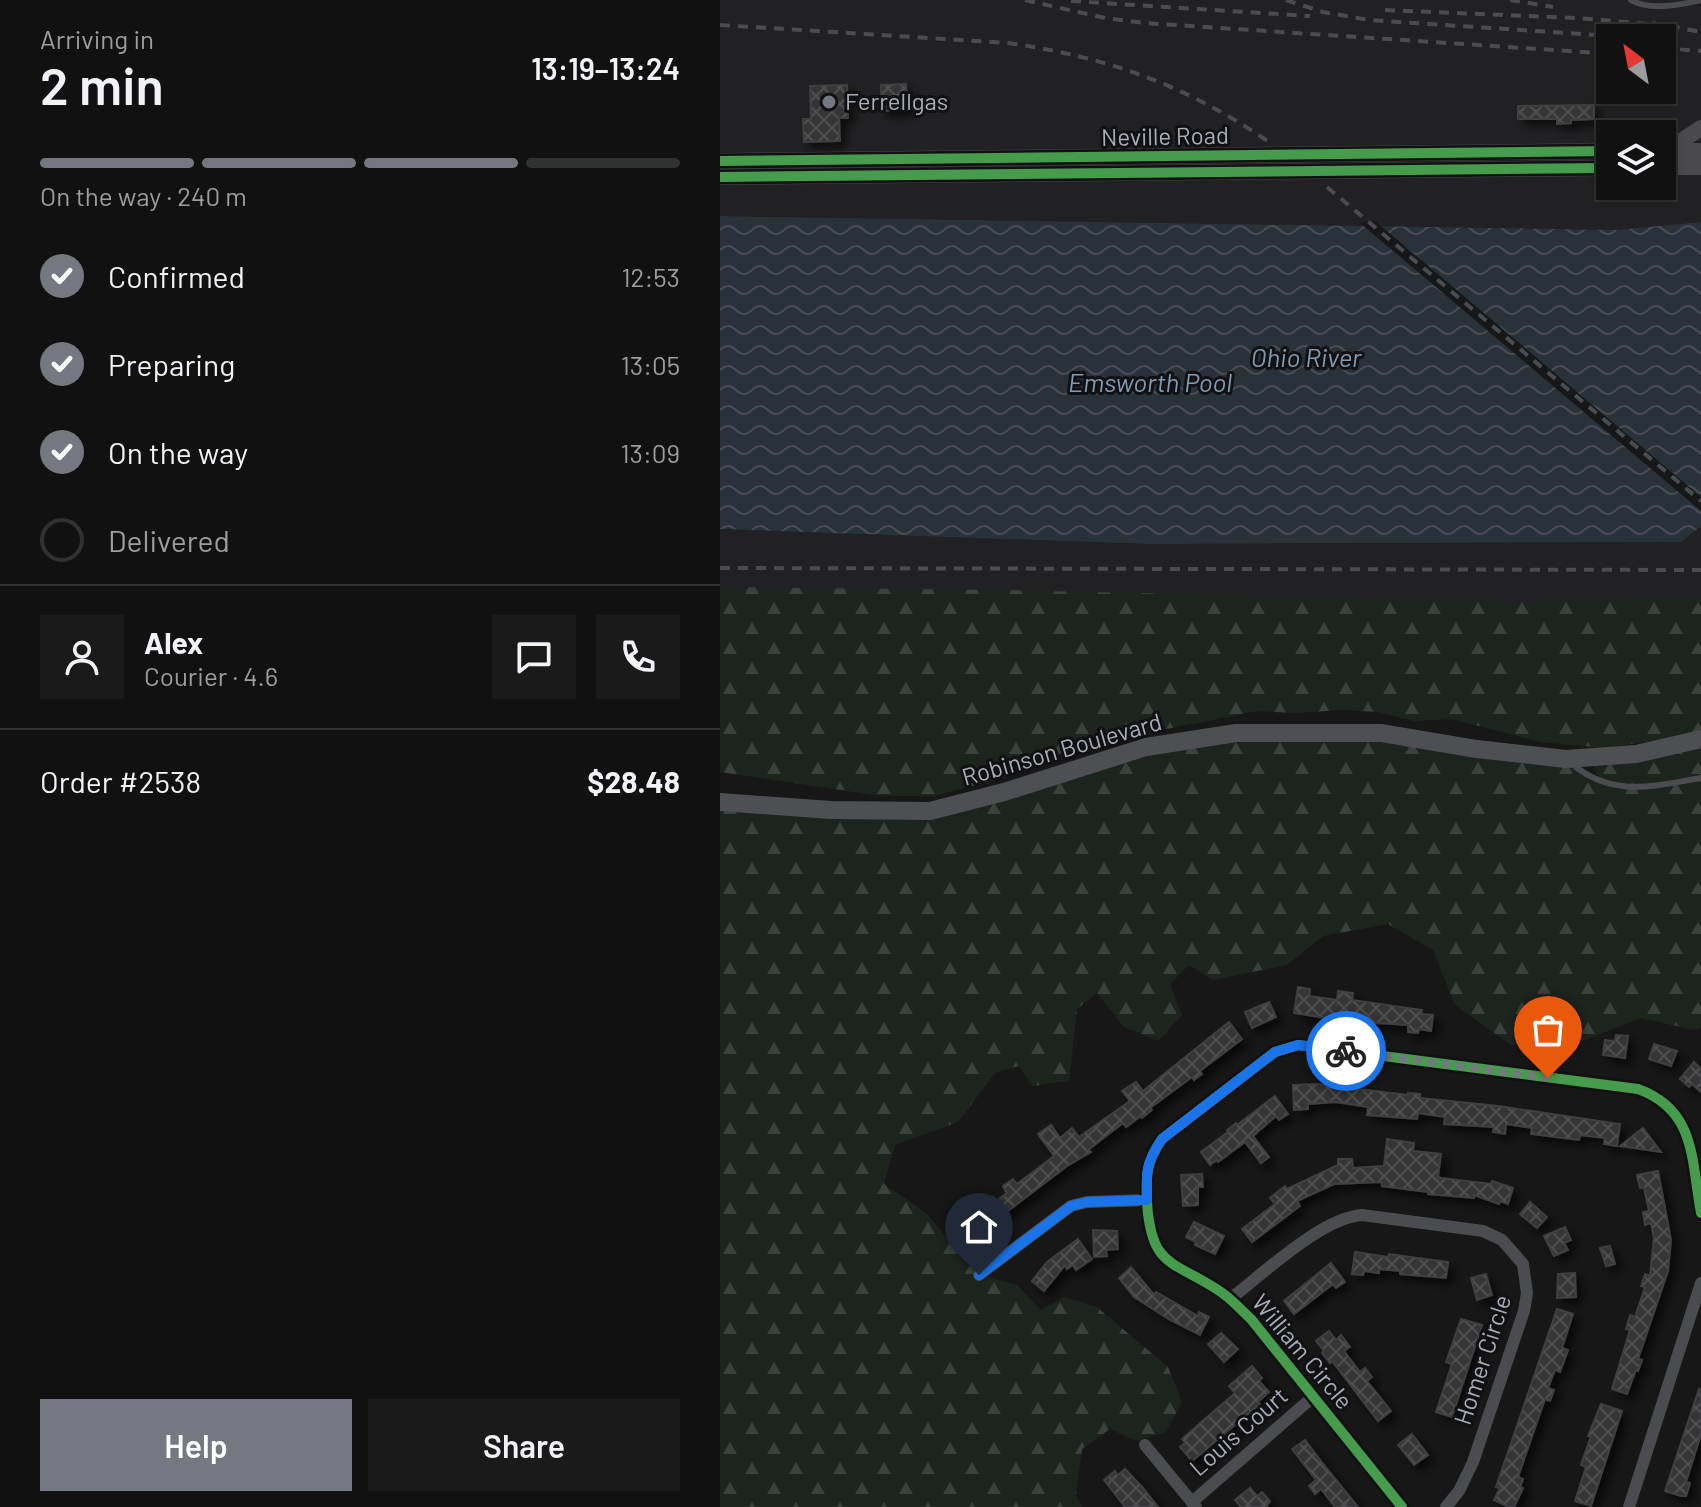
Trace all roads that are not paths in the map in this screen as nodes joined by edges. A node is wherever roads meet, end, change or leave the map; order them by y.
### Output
1 (1631, 0) edge
2 (1701, 0) edge
3 (1701, 128) edge
4 (1676, 146) edge
5 (1596, 151) edge
6 (1701, 151) edge
7 (1676, 154) edge
8 (1676, 160) edge
9 (720, 161) edge
10 (1701, 167) edge
11 (1596, 168) edge
12 (720, 177) edge
13 (1701, 739) edge
14 (1566, 759) junction
15 (1701, 778) edge
16 (720, 802) edge
17 (1147, 1200) junction
18 (1701, 1213) edge
19 (979, 1275) dead end
20 (1701, 1283) edge
21 (1230, 1299) junction
22 (1314, 1396) junction
23 (1145, 1445) dead end
24 (1194, 1504) edge
25 (1402, 1507) edge
26 (1446, 1507) edge
27 (1629, 1507) edge

1 - 2 lane
3 - 4 main road
5 - 9 main road, Neville Road
6 - 7 main road
8 - 10 main road
11 - 12 main road, Neville Road
13 - 14 main road, Robinson Boulevard
14 - 15 lane
14 - 16 main road, Robinson Boulevard
17 - 18 street, William Circle
17 - 19 street
17 - 21 street, William Circle
20 - 27 street
21 - 22 street, William Circle
21 - 26 street, Homer Circle
22 - 24 street, Louis Court
22 - 25 street, William Circle
23 - 24 street

